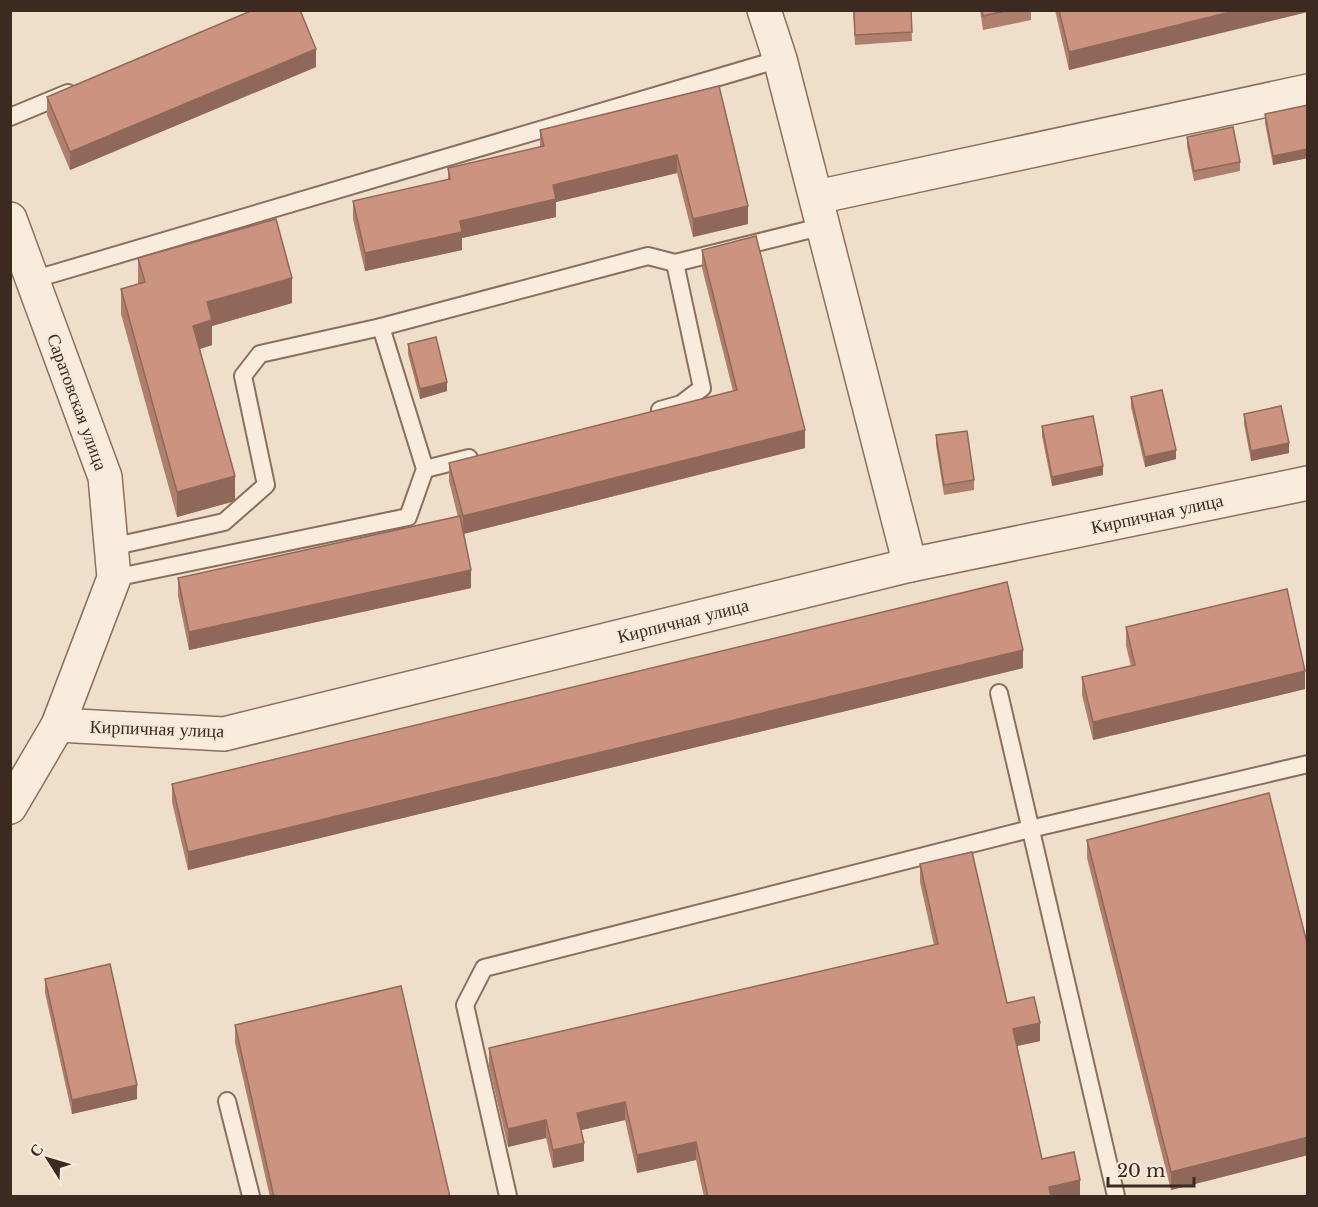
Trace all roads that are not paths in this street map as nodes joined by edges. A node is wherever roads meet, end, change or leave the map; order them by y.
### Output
1 (764, 10) edge
2 (780, 58) junction
3 (87, 84) edge
4 (1308, 91) edge
5 (10, 117) edge
6 (820, 212) junction
7 (10, 219) edge
8 (675, 263) junction
9 (32, 280) junction
10 (381, 327) junction
11 (646, 413) edge
12 (483, 454) edge
13 (425, 469) junction
14 (1308, 483) edge
15 (113, 563) junction
16 (910, 565) junction
17 (999, 693) dead end
18 (58, 725) junction
19 (1308, 764) edge
20 (10, 807) edge
21 (1030, 829) junction
22 (227, 1101) dead end
23 (251, 1197) edge
24 (508, 1197) edge
25 (1116, 1197) edge

1 - 2 street
2 - 6 street
2 - 9 lane
3 - 5 lane
4 - 6 street
6 - 8 lane
6 - 16 street
7 - 9 street, Саратовская улица
8 - 10 lane
8 - 11 lane
9 - 15 street, Саратовская улица
10 - 13 lane
10 - 15 lane
12 - 13 lane
13 - 15 lane
14 - 16 street, Кирпичная улица
15 - 18 street, Саратовская улица
16 - 18 street, Кирпичная улица
17 - 21 lane
18 - 20 street, Саратовская улица
19 - 21 lane
21 - 24 lane
21 - 25 lane
22 - 23 lane

